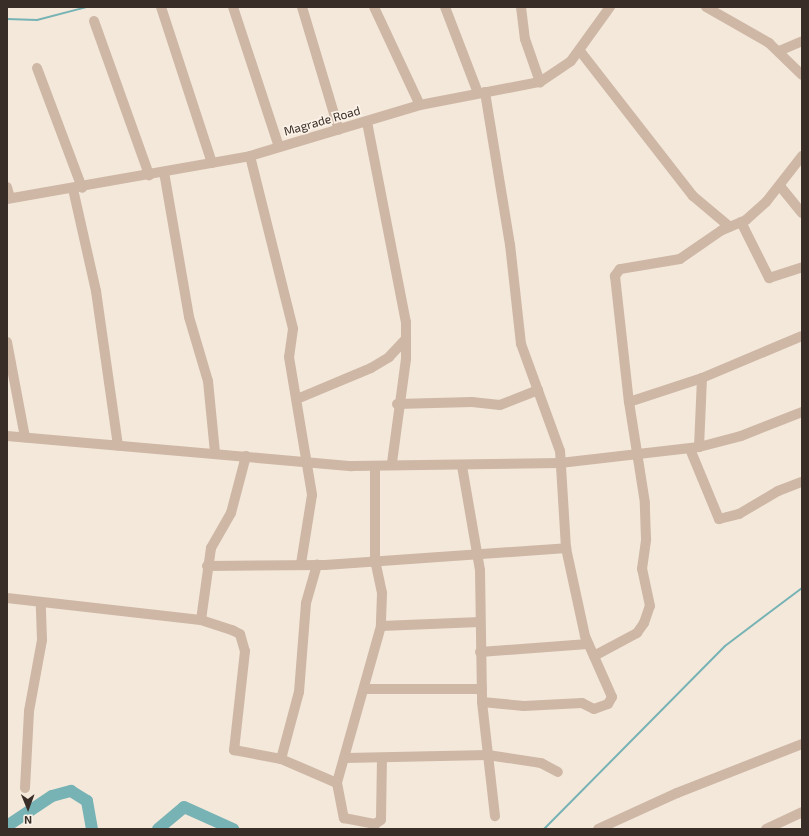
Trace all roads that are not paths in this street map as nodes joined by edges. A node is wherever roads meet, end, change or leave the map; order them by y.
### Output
1 (161, 7) edge
2 (233, 7) edge
3 (302, 7) edge
4 (374, 7) edge
5 (445, 7) edge
6 (521, 7) edge
7 (610, 7) edge
8 (706, 7) edge
9 (94, 21) dead end
10 (802, 41) edge
11 (580, 50) junction
12 (779, 51) junction
13 (38, 68) dead end
14 (802, 75) edge
15 (540, 82) junction
16 (482, 92) junction
17 (420, 105) junction
18 (367, 122) junction
19 (339, 130) junction
20 (279, 147) junction
21 (250, 156) junction
22 (802, 156) edge
23 (212, 163) junction
24 (164, 172) junction
25 (149, 175) junction
26 (7, 186) edge
27 (780, 186) junction
28 (77, 188) junction
29 (8, 198) edge
30 (802, 213) edge
31 (741, 222) junction
32 (730, 226) junction
33 (802, 267) edge
34 (802, 336) edge
35 (406, 339) junction
36 (7, 342) edge
37 (702, 378) junction
38 (538, 390) junction
39 (297, 399) junction
40 (629, 402) junction
41 (398, 404) junction
42 (802, 412) edge
43 (7, 436) edge
44 (25, 438) junction
45 (118, 445) junction
46 (694, 448) junction
47 (215, 453) junction
48 (246, 456) junction
49 (638, 457) junction
50 (308, 462) junction
51 (392, 463) junction
52 (560, 463) junction
53 (375, 466) junction
54 (462, 466) junction
55 (802, 482) edge
56 (566, 548) junction
57 (476, 552) junction
58 (375, 560) junction
59 (302, 564) junction
60 (317, 565) junction
61 (207, 566) junction
62 (7, 598) edge
63 (42, 602) junction
64 (201, 620) junction
65 (480, 622) junction
66 (381, 626) junction
67 (588, 644) junction
68 (480, 652) junction
69 (594, 656) junction
70 (366, 689) junction
71 (482, 689) junction
72 (482, 702) junction
73 (802, 744) edge
74 (488, 755) junction
75 (346, 758) junction
76 (382, 758) junction
77 (281, 759) junction
78 (558, 772) dead end
79 (337, 783) junction
80 (25, 788) dead end
81 (802, 812) edge
82 (495, 816) dead end
83 (598, 829) edge
84 (766, 829) edge

1 - 23 street
2 - 20 street
3 - 19 street
4 - 17 street
5 - 16 street
6 - 15 street
7 - 11 street, Magrade Road
8 - 12 street
9 - 25 street
10 - 12 street
11 - 15 street, Magrade Road
11 - 32 street
12 - 14 street
13 - 28 street
15 - 16 street, Magrade Road
16 - 17 street, Magrade Road
16 - 38 street
17 - 18 street, Magrade Road
18 - 19 street, Magrade Road
18 - 35 street
19 - 20 street, Magrade Road
20 - 21 street, Magrade Road
21 - 23 street, Magrade Road
21 - 39 street
22 - 27 street
23 - 24 street, Magrade Road
24 - 25 street, Magrade Road
24 - 47 street
25 - 28 street, Magrade Road
26 - 29 street
27 - 30 street
27 - 31 street
28 - 29 street, Magrade Road
28 - 45 street
31 - 32 street
31 - 33 street
32 - 40 street
34 - 37 street
35 - 39 street
35 - 41 street
36 - 44 street
37 - 40 street
37 - 46 street
38 - 41 street
38 - 52 street
39 - 50 street
40 - 49 street
41 - 51 street
42 - 46 street
43 - 44 street
44 - 45 street
45 - 47 street
46 - 49 street
46 - 55 street
47 - 48 street
48 - 50 street
48 - 61 street
49 - 52 street
49 - 69 street
50 - 53 street
50 - 59 street
51 - 53 street
51 - 54 street
52 - 54 street
52 - 56 street
53 - 58 street
54 - 57 street
56 - 57 street
56 - 67 street
57 - 58 street
57 - 65 street
58 - 60 street
58 - 66 street
59 - 60 street
59 - 61 street
60 - 77 street
61 - 64 street
62 - 63 street
63 - 64 street
63 - 80 street
64 - 77 street
65 - 66 street
65 - 68 street
66 - 70 street
67 - 68 street
67 - 69 street
68 - 71 street
69 - 72 street
70 - 71 street
70 - 75 street
71 - 72 street
72 - 74 street
73 - 83 street
74 - 76 street
74 - 78 street
74 - 82 street
75 - 76 street
75 - 79 street
76 - 79 street
77 - 79 street
81 - 84 street

